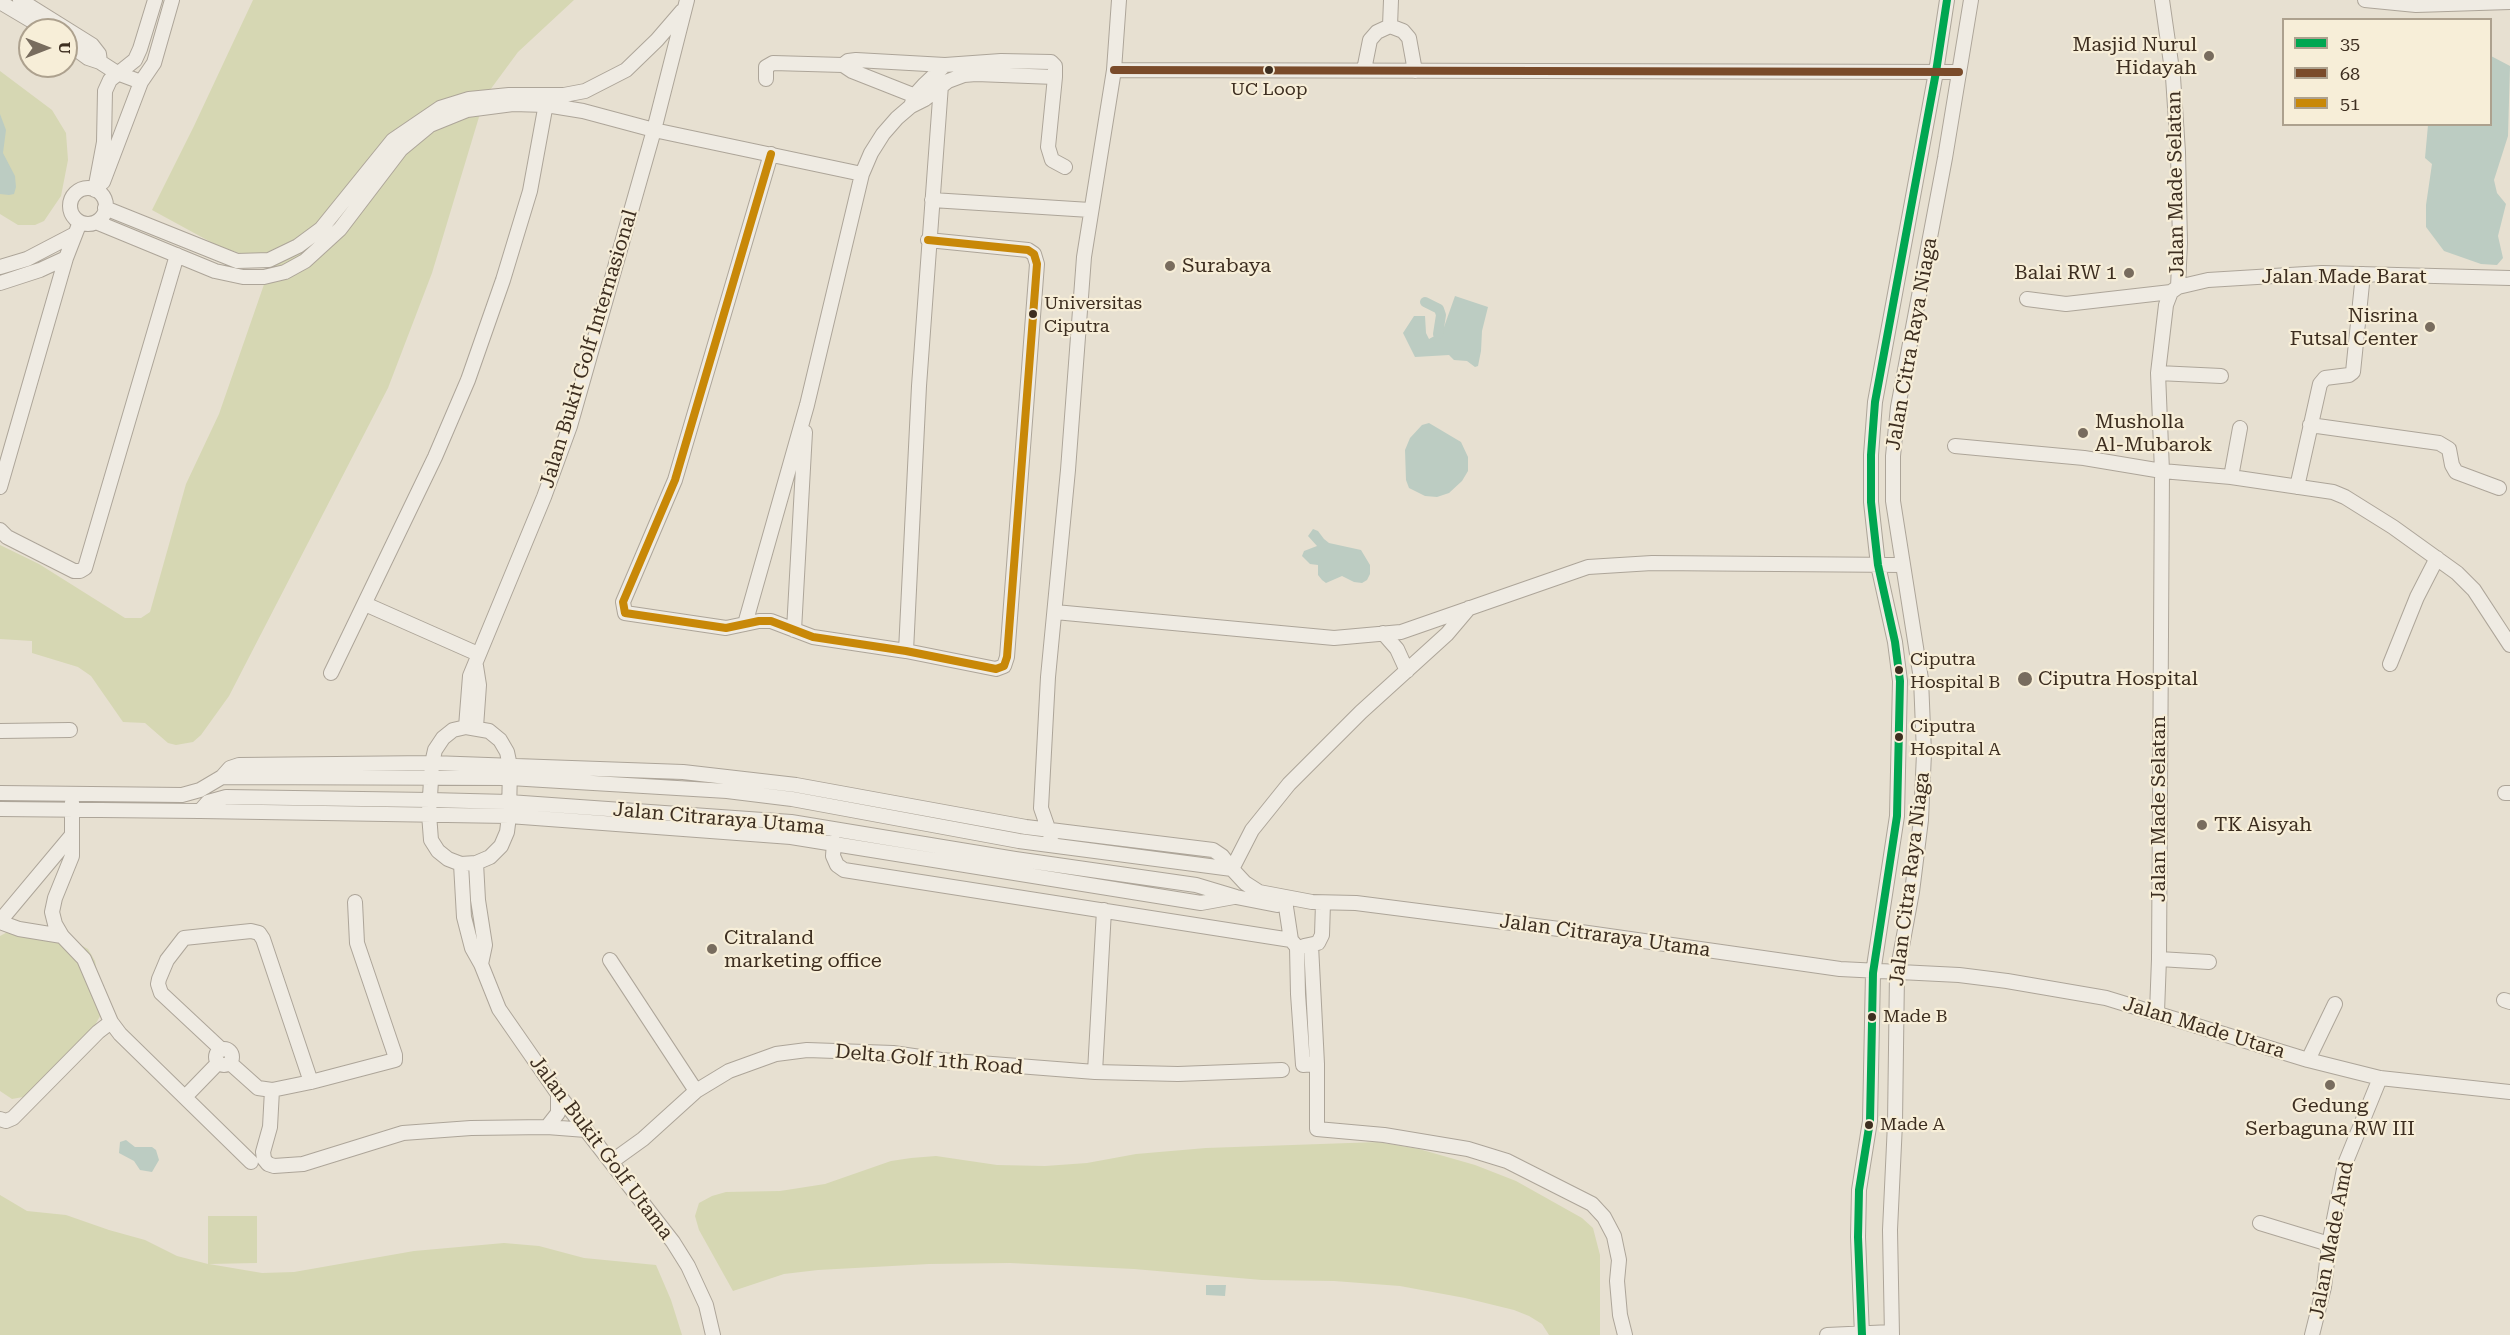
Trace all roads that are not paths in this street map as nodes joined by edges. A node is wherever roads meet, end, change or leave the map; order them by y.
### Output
1 (20, 0) edge
2 (155, 0) edge
3 (172, 0) edge
4 (1119, 0) edge
5 (1391, 0) edge
6 (1947, 0) edge
7 (1971, 0) edge
8 (2162, 0) edge
9 (2365, 0) edge
10 (0, 2) edge
11 (2398, 2) edge
12 (2510, 2) edge
13 (686, 3) edge
14 (27, 18) edge
15 (1390, 26) junction
16 (78, 51) edge
17 (100, 62) junction
18 (843, 65) junction
19 (945, 65) junction
20 (1114, 70) junction
21 (1364, 70) junction
22 (1415, 71) junction
23 (1936, 72) junction
24 (1959, 72) junction
25 (117, 73) junction
26 (1055, 77) junction
27 (766, 79) dead end
28 (141, 82) junction
29 (941, 85) junction
30 (547, 100) junction
31 (917, 100) junction
32 (654, 130) junction
33 (771, 154) junction
34 (1065, 167) dead end
35 (862, 174) junction
36 (97, 191) junction
37 (932, 200) junction
38 (105, 208) junction
39 (1090, 210) junction
40 (80, 222) junction
41 (96, 222) junction
42 (74, 235) junction
43 (928, 240) junction
44 (177, 255) junction
45 (66, 258) junction
46 (0, 267) edge
47 (2363, 274) junction
48 (2510, 278) edge
49 (0, 283) edge
50 (2175, 290) junction
51 (2027, 299) dead end
52 (2157, 373) junction
53 (2221, 376) dead end
54 (807, 405) junction
55 (2310, 425) junction
56 (2240, 428) dead end
57 (1955, 446) dead end
58 (2162, 471) junction
59 (2231, 477) junction
60 (2296, 487) junction
61 (0, 488) edge
62 (2499, 488) dead end
63 (0, 530) edge
64 (2437, 558) junction
65 (1878, 564) junction
66 (1902, 565) junction
67 (365, 604) junction
68 (1469, 608) junction
69 (1055, 612) junction
70 (745, 624) junction
71 (794, 630) junction
72 (1383, 633) junction
73 (2510, 645) edge
74 (906, 651) junction
75 (477, 660) junction
76 (2390, 664) dead end
77 (1407, 671) junction
78 (331, 673) dead end
79 (471, 727) junction
80 (70, 730) dead end
81 (0, 731) edge
82 (432, 763) junction
83 (510, 772) junction
84 (222, 777) junction
85 (431, 778) junction
86 (0, 793) edge
87 (72, 793) junction
88 (429, 807) junction
89 (73, 808) junction
90 (1041, 808) junction
91 (509, 809) junction
92 (0, 810) edge
93 (1026, 826) junction
94 (1050, 829) junction
95 (72, 835) junction
96 (1019, 841) junction
97 (834, 842) junction
98 (1052, 845) junction
99 (1014, 866) junction
100 (1232, 869) junction
101 (1051, 871) junction
102 (461, 872) junction
103 (477, 872) junction
104 (355, 902) dead end
105 (1318, 903) junction
106 (1286, 907) junction
107 (1104, 910) junction
108 (0, 922) edge
109 (62, 936) junction
110 (1300, 944) junction
111 (2159, 959) junction
112 (610, 960) dead end
113 (2209, 962) dead end
114 (482, 964) junction
115 (1873, 973) junction
116 (1897, 973) junction
117 (2335, 1004) dead end
118 (2157, 1012) junction
119 (111, 1022) junction
120 (223, 1059) junction
121 (2308, 1060) junction
122 (1282, 1070) dead end
123 (1095, 1072) junction
124 (2380, 1078) junction
125 (311, 1082) junction
126 (272, 1090) junction
127 (696, 1091) junction
128 (2510, 1092) edge
129 (558, 1094) junction
130 (186, 1096) junction
131 (0, 1119) edge
132 (547, 1127) junction
133 (586, 1130) junction
134 (250, 1162) dead end
135 (611, 1162) junction
136 (2260, 1223) dead end
137 (2329, 1244) junction
138 (1892, 1333) edge
139 (1862, 1334) edge
140 (713, 1335) edge
141 (1625, 1335) edge
142 (1827, 1335) edge
143 (2312, 1335) edge

1 - 17 street
2 - 25 street
3 - 28 street
4 - 20 street
5 - 15 street
6 - 23 street, Jalan Citra Raya Niaga
7 - 24 street, Jalan Citra Raya Niaga
8 - 50 street, Jalan Made Selatan
9 - 11 street
10 - 14 street
11 - 12 street
13 - 30 street
13 - 32 street, Jalan Bukit Golf Internasional
15 - 21 street
15 - 22 street
16 - 17 street
17 - 25 street
18 - 19 street
18 - 27 street
18 - 31 street
19 - 26 street
19 - 31 street
20 - 21 street
20 - 39 street
21 - 22 street
22 - 23 street
23 - 24 street
23 - 65 street, Jalan Citra Raya Niaga
24 - 66 street, Jalan Citra Raya Niaga
25 - 28 street
25 - 36 street
26 - 29 street
26 - 34 street
28 - 36 street
29 - 31 street
29 - 37 street
30 - 32 street
30 - 38 street
30 - 44 street
30 - 67 street
31 - 35 street
32 - 33 street
32 - 75 street, Jalan Bukit Golf Internasional
33 - 35 street
33 - 70 street
35 - 54 street
36 - 38 street
36 - 40 street
37 - 39 street
37 - 43 street
38 - 41 street
39 - 69 street
40 - 41 street
40 - 42 street
41 - 44 street
42 - 45 street
42 - 46 street
43 - 74 street
43 - 74 street
44 - 63 street
45 - 49 street
45 - 61 street
47 - 48 street, Jalan Made Barat
47 - 50 street, Jalan Made Barat
47 - 55 street
50 - 51 street, Jalan Made Barat
50 - 52 street, Jalan Made Selatan
52 - 53 street
52 - 58 street, Jalan Made Selatan
54 - 70 street
54 - 71 street
55 - 60 street
55 - 62 street
56 - 59 street
57 - 58 street
58 - 59 street
58 - 111 street, Jalan Made Selatan
59 - 60 street
60 - 64 street
64 - 73 street
64 - 76 street
65 - 66 street
65 - 68 street
65 - 115 street, Jalan Citra Raya Niaga
66 - 116 street, Jalan Citra Raya Niaga
67 - 75 street
67 - 78 street
68 - 72 street
68 - 77 street
69 - 72 street
69 - 90 street
70 - 71 street
71 - 74 street
72 - 77 street
75 - 79 street, Jalan Bukit Golf Internasional
77 - 100 street
79 - 82 street
79 - 83 street
80 - 81 street
82 - 83 street, Jalan Citraraya Utama
82 - 84 street, Jalan Citraraya Utama
82 - 85 street
83 - 85 street, Jalan Citraraya Utama
83 - 91 street
83 - 93 street, Jalan Citraraya Utama
83 - 96 street, Jalan Citraraya Utama
84 - 85 street, Jalan Citraraya Utama
84 - 87 street, Jalan Citraraya Utama
85 - 88 street
86 - 87 street, Jalan Citraraya Utama
87 - 89 street
88 - 89 street, Jalan Citraraya Utama
88 - 91 street, Jalan Citraraya Utama
88 - 102 street
89 - 92 street, Jalan Citraraya Utama
89 - 95 street
90 - 93 street
90 - 94 street
91 - 97 street, Jalan Citraraya Utama
91 - 99 street, Jalan Citraraya Utama
91 - 103 street
93 - 94 street, Jalan Citraraya Utama
93 - 96 street
94 - 98 street
94 - 100 street, Jalan Citraraya Utama
95 - 108 street
95 - 109 street
96 - 98 street, Jalan Citraraya Utama
96 - 99 street
97 - 99 street, Jalan Citraraya Utama
97 - 107 street
98 - 100 street, Jalan Citraraya Utama
98 - 101 street
99 - 101 street, Jalan Citraraya Utama
100 - 105 street, Jalan Citraraya Utama
101 - 106 street, Jalan Citraraya Utama
102 - 103 street
102 - 114 street, Jalan Bukit Golf Utama
103 - 114 street, Jalan Bukit Golf Utama
104 - 125 street
105 - 106 street, Jalan Citraraya Utama
105 - 110 street
105 - 115 street, Jalan Citraraya Utama
106 - 110 street
107 - 110 street
107 - 123 street
108 - 109 street
109 - 119 street
110 - 141 street
111 - 113 street
111 - 118 street, Jalan Made Selatan
112 - 127 street
114 - 129 street, Jalan Bukit Golf Utama
115 - 116 street, Jalan Citraraya Utama
115 - 139 street, Jalan Citra Raya Niaga
116 - 118 street, Jalan Made Utara
116 - 138 street, Jalan Citra Raya Niaga
117 - 121 street
118 - 121 street, Jalan Made Utara
119 - 130 street
119 - 131 street
120 - 125 street
120 - 126 street
120 - 130 street
121 - 124 street, Jalan Made Utara
122 - 123 street, Delta Golf 1th Road
123 - 127 street, Delta Golf 1th Road
124 - 128 street, Jalan Made Utara
124 - 137 street, Jalan Made Amd
125 - 126 street
126 - 132 street
127 - 135 street, Delta Golf 1th Road
129 - 132 street
129 - 133 street, Jalan Bukit Golf Utama
130 - 134 street
132 - 133 street
133 - 135 street, Jalan Bukit Golf Utama
135 - 140 street, Jalan Bukit Golf Utama
136 - 137 street
137 - 143 street, Jalan Made Amd
138 - 139 street
139 - 142 street

